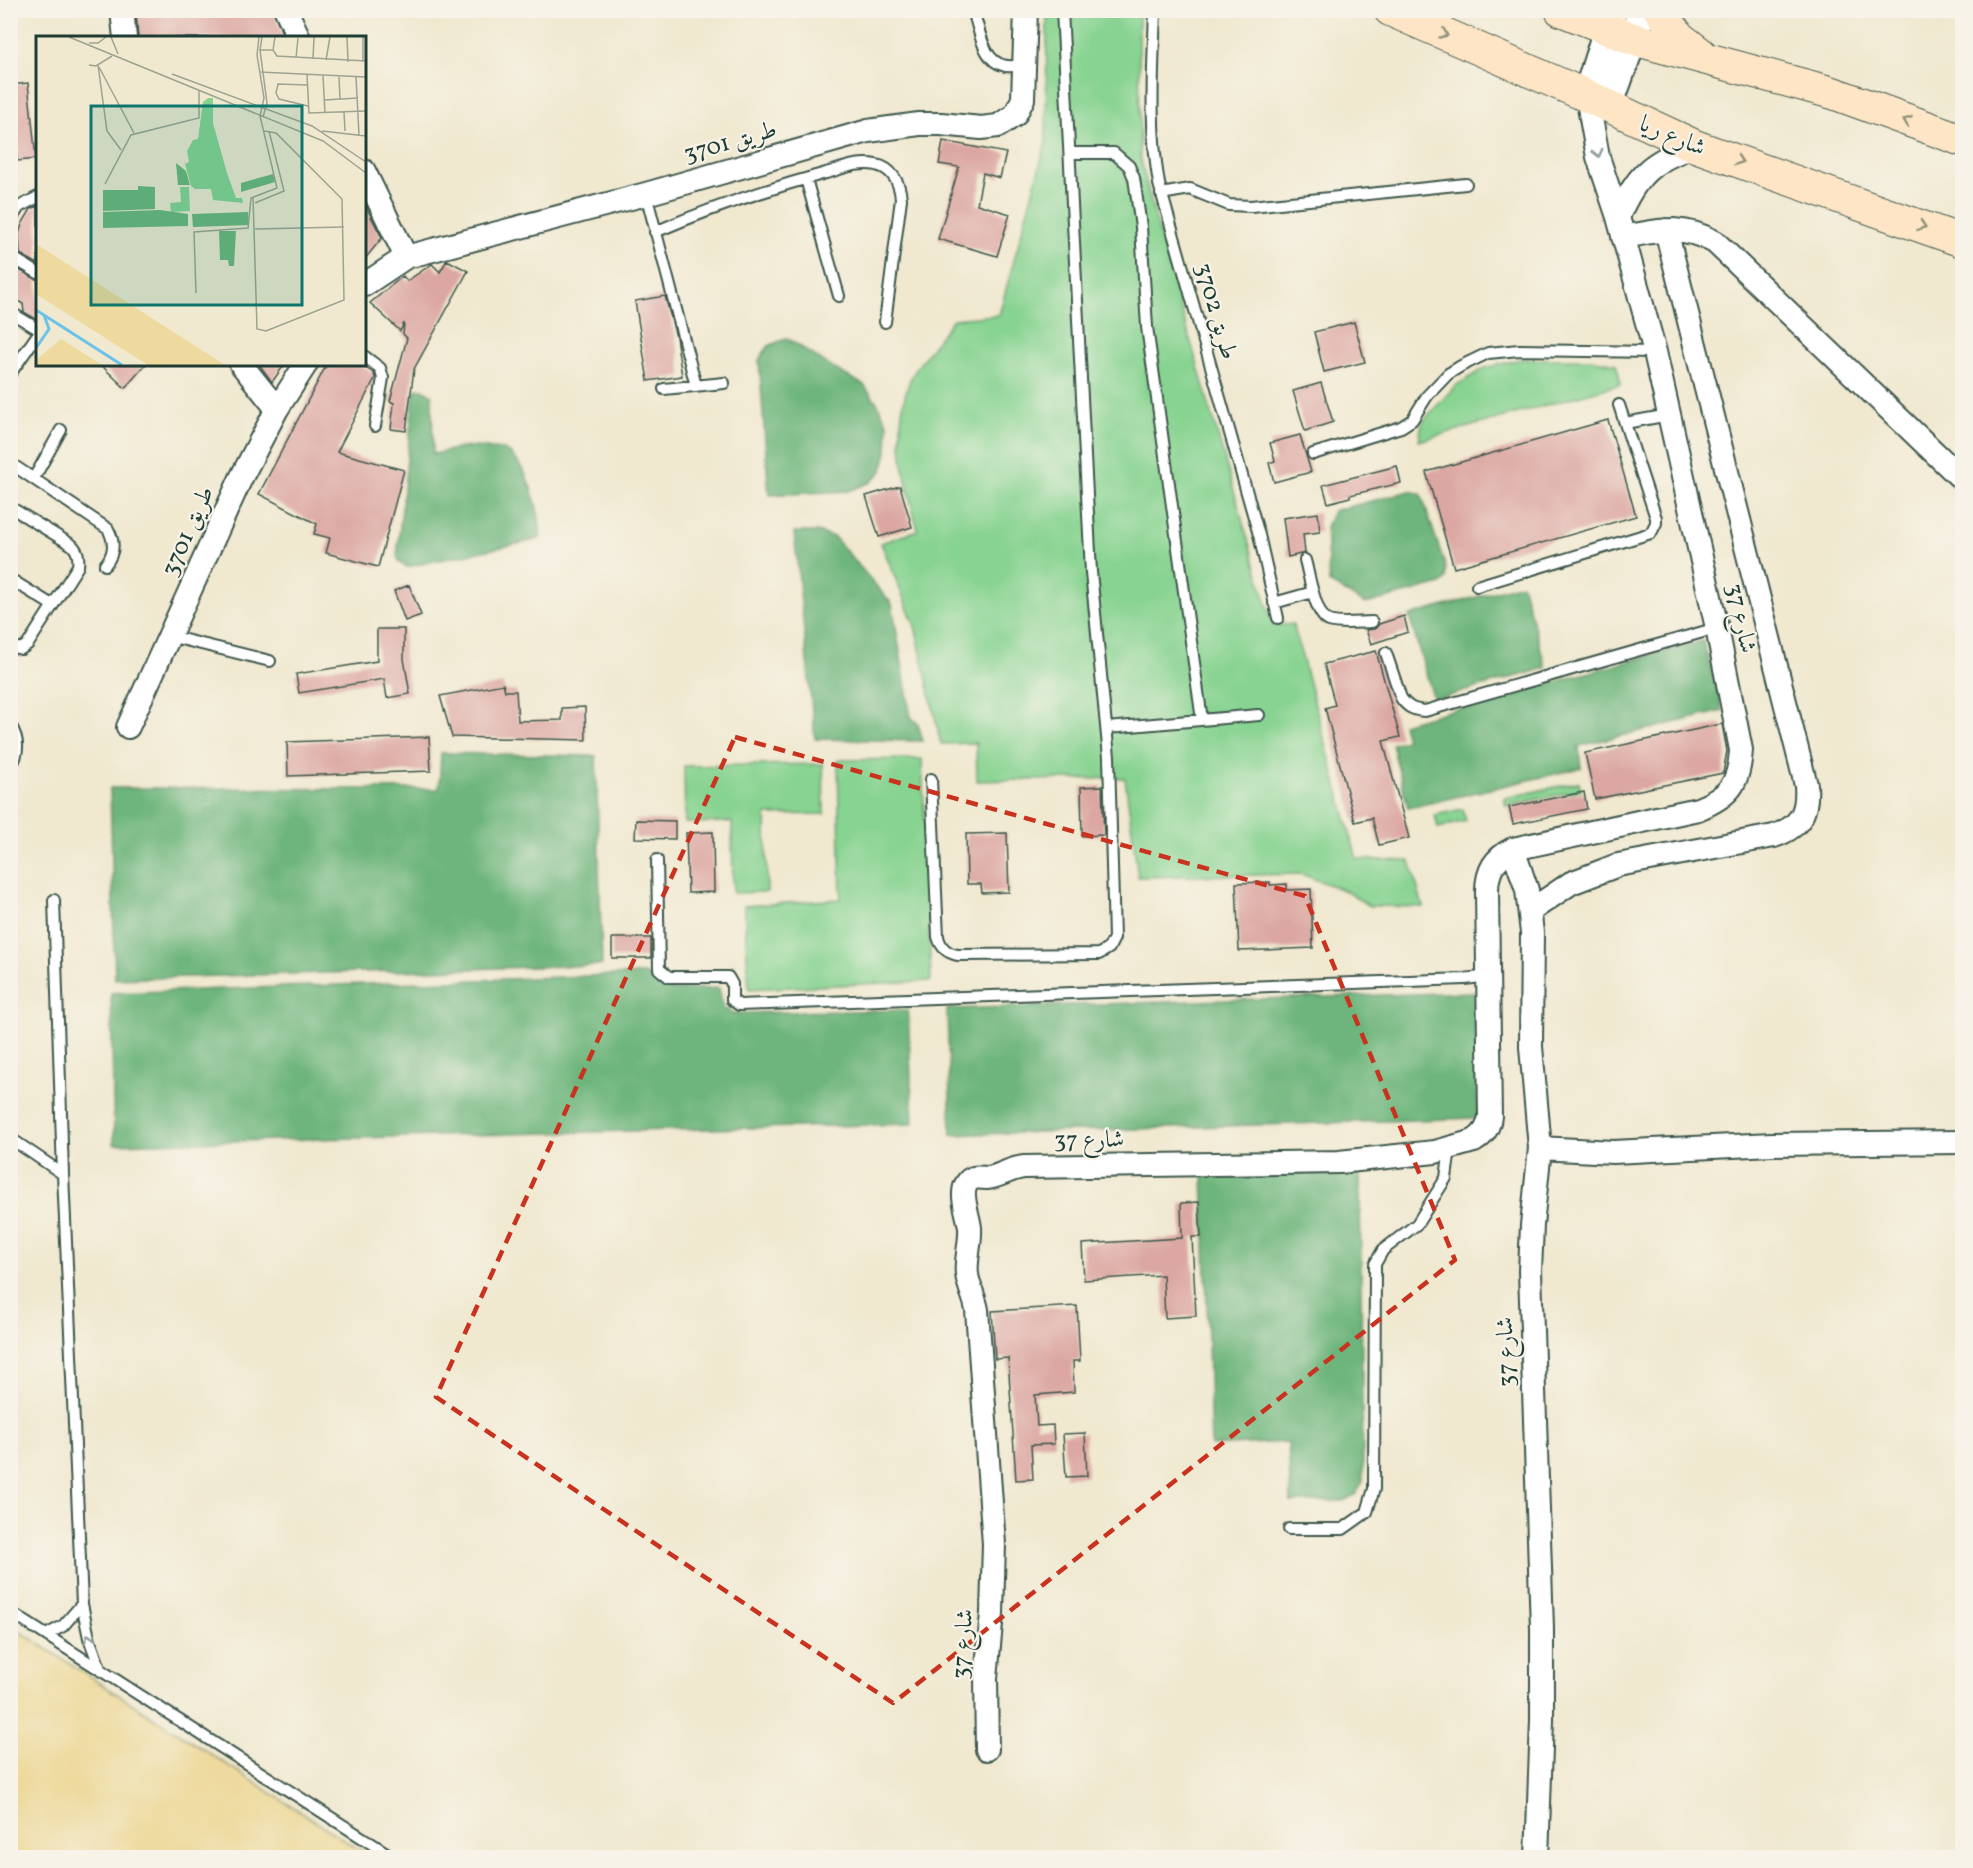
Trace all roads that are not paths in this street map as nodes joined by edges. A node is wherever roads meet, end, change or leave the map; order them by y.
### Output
1 (122, 10) edge
2 (286, 10) edge
3 (973, 10) edge
4 (1026, 10) edge
5 (1062, 10) edge
6 (1155, 10) edge
7 (1390, 10) edge
8 (1561, 10) edge
9 (1660, 10) edge
10 (1624, 22) edge
11 (125, 36) edge
12 (298, 36) edge
13 (1024, 64) junction
14 (1726, 65) junction
15 (1597, 101) junction
16 (1962, 140) edge
17 (1695, 146) junction
18 (1070, 153) junction
19 (366, 175) edge
20 (806, 179) junction
21 (1466, 184) dead end
22 (646, 194) junction
23 (1161, 194) junction
24 (36, 198) edge
25 (10, 221) edge
26 (1620, 227) junction
27 (1666, 230) junction
28 (655, 232) junction
29 (1962, 241) edge
30 (10, 256) edge
31 (406, 257) junction
32 (36, 272) edge
33 (366, 284) edge
34 (840, 296) dead end
35 (10, 312) edge
36 (885, 322) dead end
37 (36, 328) edge
38 (36, 337) edge
39 (1655, 352) junction
40 (366, 358) edge
41 (243, 366) edge
42 (305, 366) edge
43 (10, 374) edge
44 (724, 383) dead end
45 (696, 386) junction
46 (664, 389) dead end
47 (1619, 405) dead end
48 (277, 410) junction
49 (1669, 415) junction
50 (1625, 423) junction
51 (375, 426) dead end
52 (62, 430) dead end
53 (1313, 454) dead end
54 (10, 463) edge
55 (34, 478) junction
56 (1962, 479) edge
57 (10, 507) edge
58 (1305, 560) dead end
59 (105, 565) dead end
60 (10, 579) edge
61 (1477, 586) dead end
62 (1313, 592) junction
63 (1274, 603) junction
64 (52, 605) junction
65 (1278, 618) dead end
66 (1372, 622) dead end
67 (1717, 628) junction
68 (169, 636) junction
69 (10, 646) edge
70 (1386, 653) dead end
71 (270, 662) dead end
72 (1259, 715) dead end
73 (1202, 720) junction
74 (10, 725) edge
75 (128, 727) dead end
76 (1107, 728) junction
77 (10, 768) edge
78 (931, 779) dead end
79 (1514, 849) junction
80 (657, 860) dead end
81 (54, 900) dead end
82 (1530, 911) junction
83 (1489, 976) junction
84 (10, 1138) edge
85 (1962, 1142) edge
86 (26, 1148) junction
87 (1450, 1148) junction
88 (1540, 1148) junction
89 (10, 1151) edge
90 (63, 1174) junction
91 (1289, 1529) dead end
92 (82, 1604) junction
93 (10, 1612) edge
94 (46, 1635) junction
95 (101, 1671) junction
96 (987, 1749) dead end
97 (394, 1857) edge
98 (1537, 1857) edge

1 - 11 street
2 - 12 street
3 - 13 lane
4 - 13 street, طريق 3701
5 - 18 lane
6 - 23 lane, طريق 3702
7 -> 15 main road, شارع ريا
8 - 10 main road
9 - 14 main road
10 - 14 main road
10 - 15 street
13 - 22 street, طريق 3701
16 -> 14 main road
15 - 17 main road, شارع ريا
15 -> 26 street, شارع 37
17 - 26 street
17 -> 29 main road, شارع ريا
18 - 73 lane
18 - 76 lane
19 - 31 street
20 - 28 lane
20 - 34 lane
20 - 36 lane
21 - 23 lane
22 - 28 lane
22 - 31 street, طريق 3701
23 - 63 lane, طريق 3702
24 - 25 lane
26 - 27 street
26 - 39 street, شارع 37
27 - 56 street
27 - 82 street
28 - 45 lane
30 - 32 lane
31 - 33 street, طريق 3701
35 - 37 lane
38 - 43 lane
39 - 49 street, شارع 37
39 - 53 lane
40 - 51 lane
41 - 48 street
42 - 48 street, طريق 3701
44 - 45 lane
45 - 46 lane
47 - 50 lane
48 - 68 street, طريق 3701
49 - 50 lane
49 - 67 street, شارع 37
50 - 61 lane
52 - 55 lane
54 - 55 lane
55 - 59 lane
57 - 64 lane
58 - 62 lane
60 - 64 lane
62 - 63 lane
62 - 66 lane
63 - 65 lane, طريق 3702
64 - 69 lane
67 - 70 lane
67 - 79 street, شارع 37
68 - 71 lane
68 - 75 street, طريق 3701
72 - 73 lane
73 - 76 lane
74 - 77 lane
76 - 78 lane
79 - 82 street, شارع 37
79 - 83 street, شارع 37
80 - 83 lane
81 - 90 lane
82 - 88 street, شارع 37
83 - 87 street, شارع 37
84 - 86 lane
85 - 88 street
86 - 89 lane
86 - 90 lane
87 - 91 lane
87 - 96 street, شارع 37
88 - 98 street, شارع 37
90 - 92 lane
92 - 94 lane
95 -> 92 lane
93 - 94 lane
94 - 95 lane
95 - 97 lane

